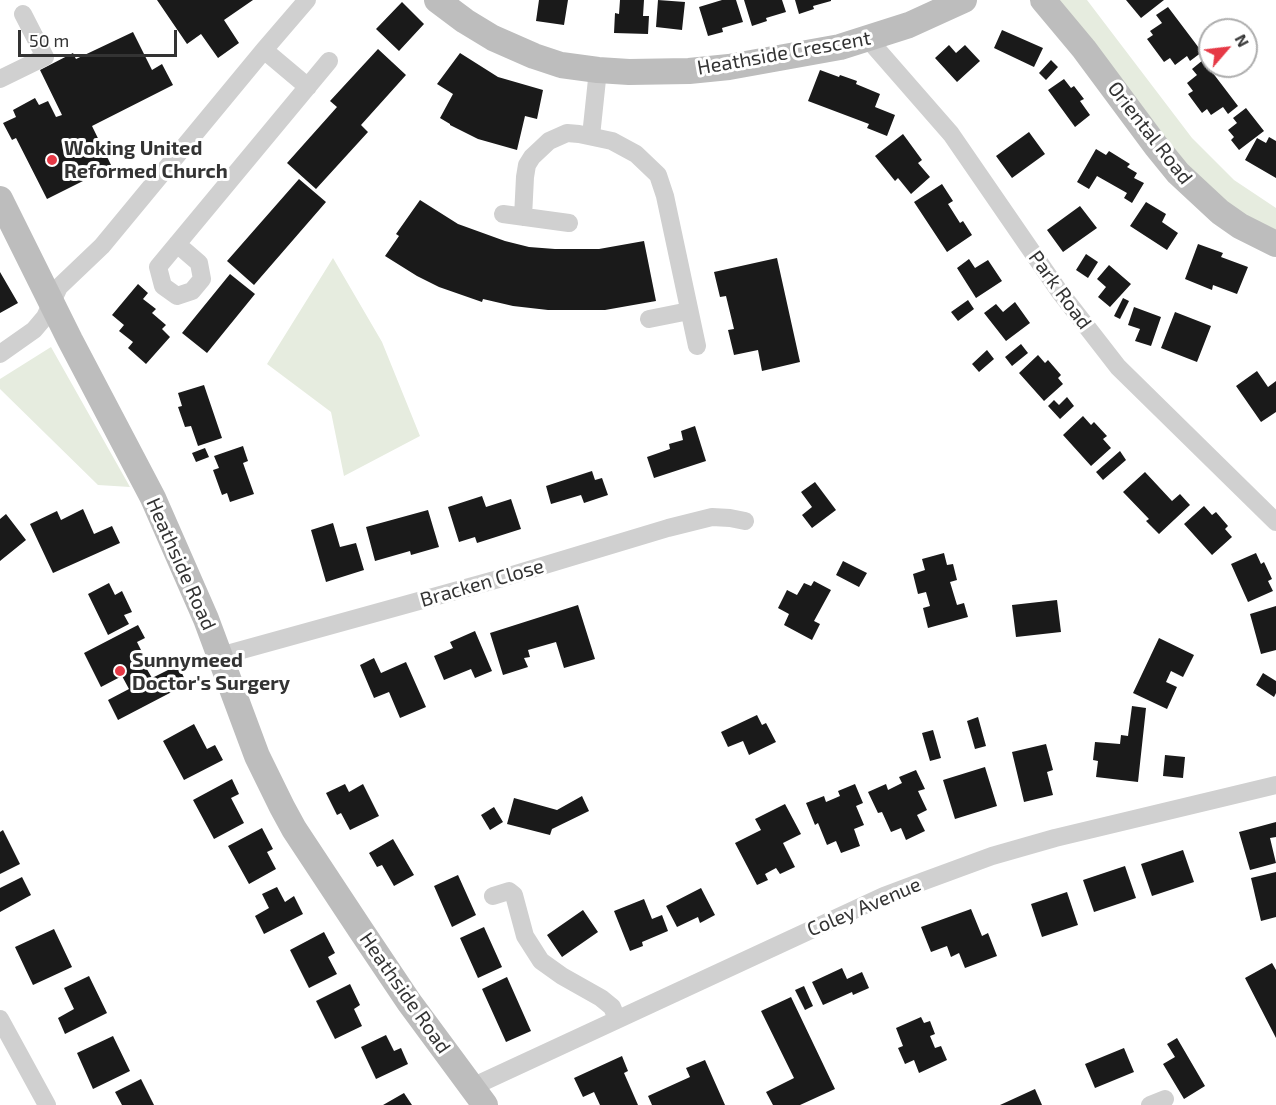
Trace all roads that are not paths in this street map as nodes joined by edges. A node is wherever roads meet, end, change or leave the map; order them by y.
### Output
1 (307, 0) edge
2 (436, 0) edge
3 (963, 0) edge
4 (1043, 0) edge
5 (23, 14) dead end
6 (868, 39) junction
7 (264, 50) junction
8 (329, 61) dead end
9 (598, 70) junction
10 (0, 79) edge
11 (308, 87) junction
12 (591, 136) junction
13 (0, 199) edge
14 (503, 214) dead end
15 (523, 217) junction
16 (570, 222) dead end
17 (177, 244) dead end
18 (1276, 244) edge
19 (51, 302) junction
20 (689, 311) junction
21 (649, 318) dead end
22 (697, 346) dead end
23 (0, 354) edge
24 (745, 521) dead end
25 (1276, 522) edge
26 (220, 656) junction
27 (1276, 785) edge
28 (493, 896) dead end
29 (0, 1019) edge
30 (617, 1019) junction
31 (479, 1096) edge
32 (47, 1105) edge

1 - 7 street
2 - 9 street, Heathside Crescent
3 - 6 street, Heathside Crescent
4 - 18 street, Oriental Road
5 - 10 street
6 - 9 street, Heathside Crescent
6 - 25 street, Park Road
7 - 11 street
7 - 19 street
8 - 11 street
9 - 12 street
11 - 17 street
12 - 15 street
12 - 20 street
13 - 19 street, Heathside Road
14 - 15 street
15 - 16 street
19 - 23 street
19 - 26 street, Heathside Road
20 - 21 street
20 - 22 street
24 - 26 street, Bracken Close
26 - 31 street, Heathside Road
27 - 30 street, Coley Avenue
28 - 30 street
29 - 32 street
30 - 31 street, Coley Avenue

